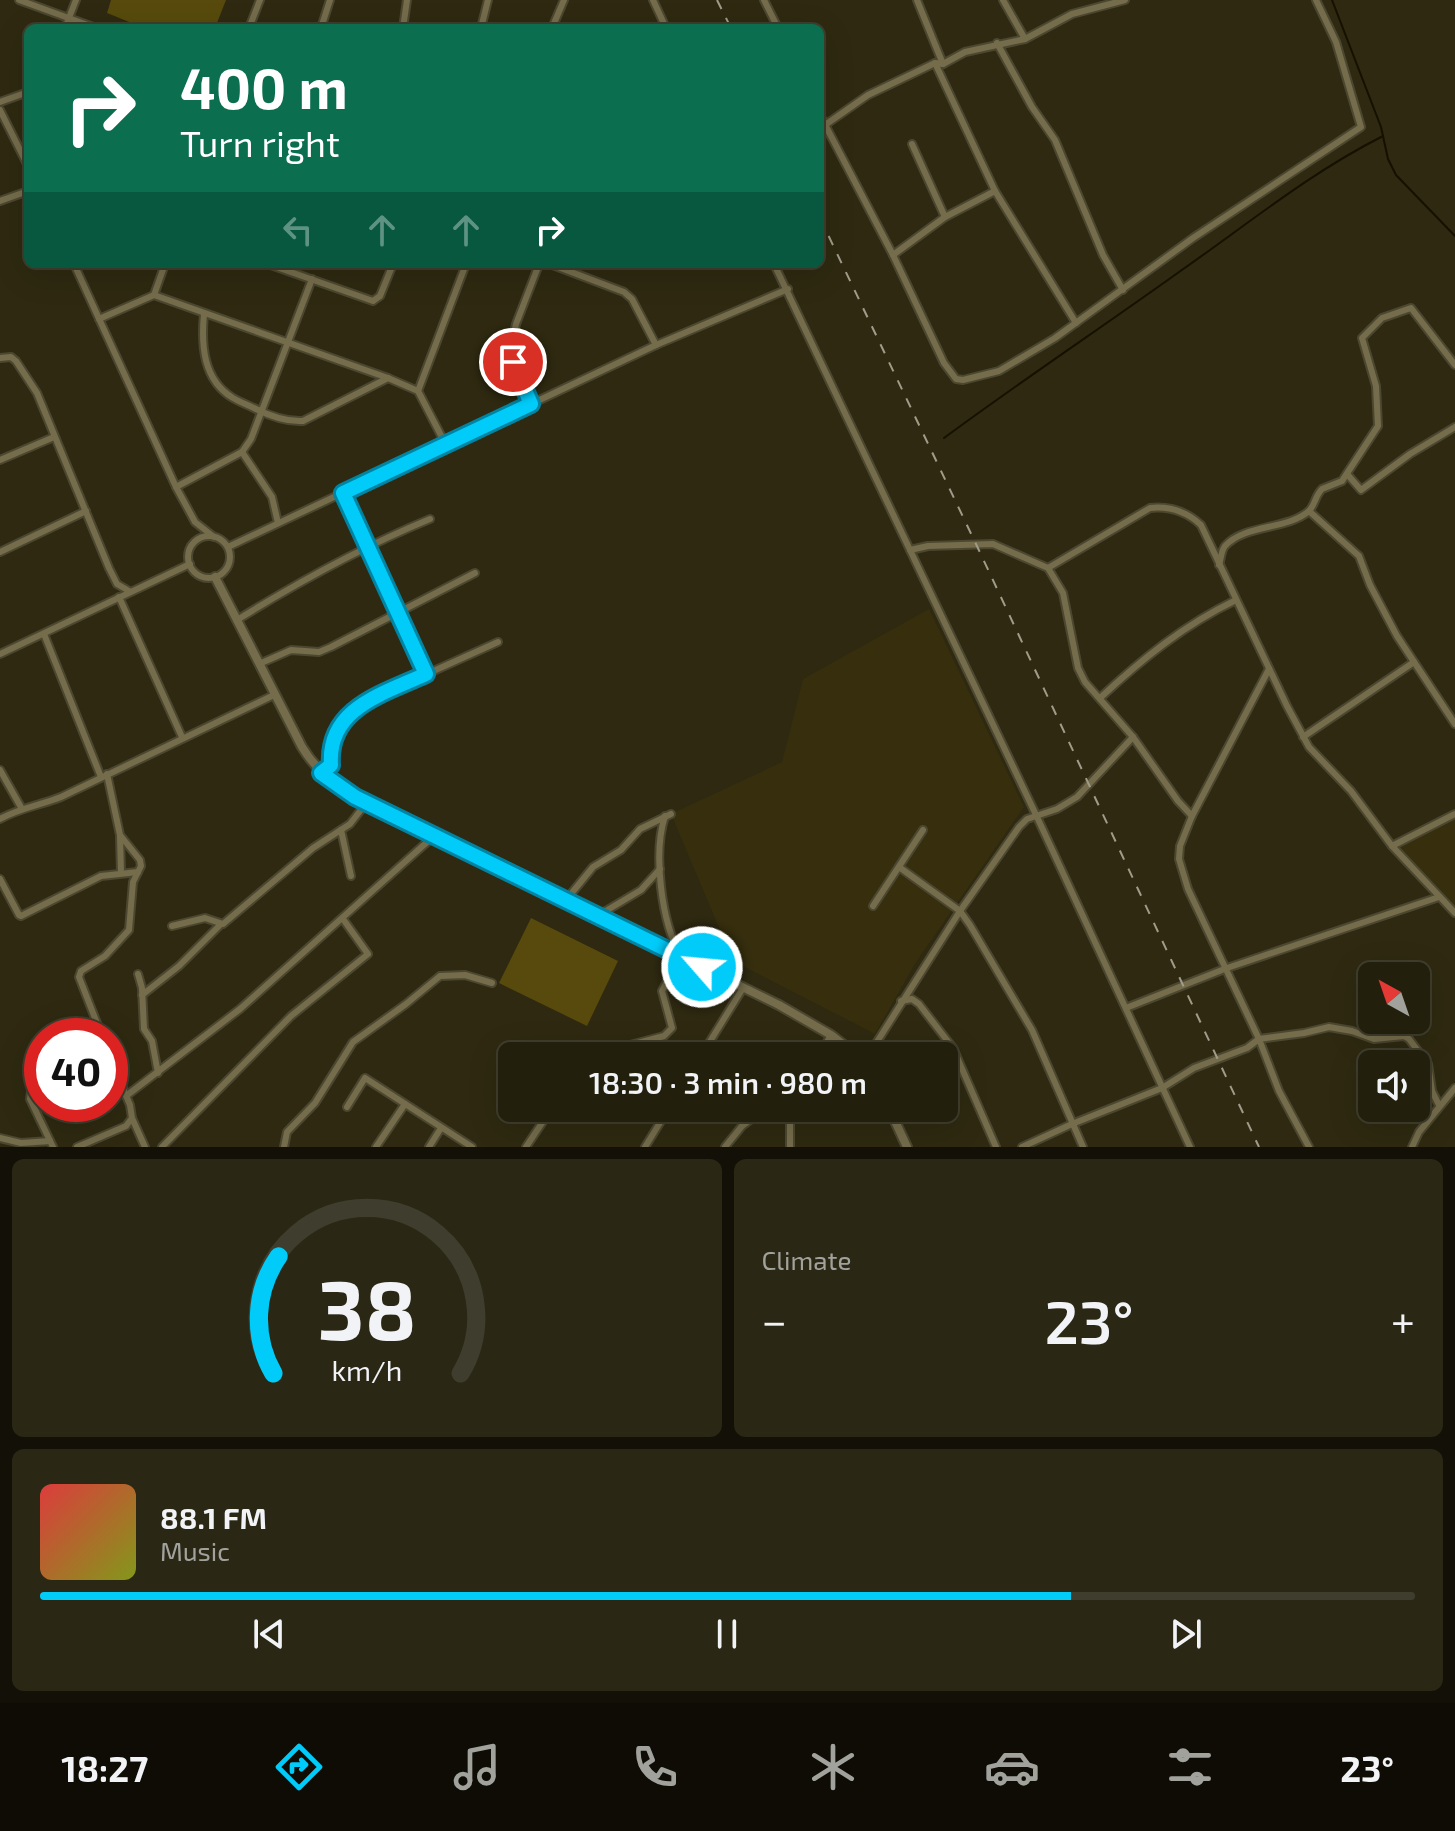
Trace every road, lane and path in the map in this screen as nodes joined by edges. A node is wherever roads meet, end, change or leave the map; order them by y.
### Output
1 (19, 0) edge
2 (76, 0) edge
3 (260, 0) edge
4 (330, 0) edge
5 (407, 0) edge
6 (488, 0) edge
7 (564, 0) edge
8 (653, 0) edge
9 (764, 0) edge
10 (917, 0) edge
11 (1003, 0) edge
12 (1125, 0) edge
13 (1316, 0) edge
14 (68, 19) junction
15 (66, 24) edge
16 (84, 24) edge
17 (251, 24) edge
18 (322, 24) edge
19 (404, 24) edge
20 (482, 24) edge
21 (554, 24) edge
22 (664, 24) edge
23 (776, 24) edge
24 (1025, 39) junction
25 (997, 43) junction
26 (939, 64) junction
27 (24, 93) edge
28 (0, 102) edge
29 (0, 110) edge
30 (825, 125) joint
31 (912, 144) dead end
32 (24, 158) edge
33 (995, 191) junction
34 (24, 192) edge
35 (0, 201) edge
36 (945, 217) junction
37 (893, 255) junction
38 (76, 268) edge
39 (164, 268) edge
40 (280, 268) edge
41 (391, 268) edge
42 (464, 268) edge
43 (538, 268) edge
44 (561, 268) edge
45 (776, 268) edge
46 (312, 279) junction
47 (788, 289) junction
48 (1123, 290) junction
49 (154, 295) junction
50 (204, 314) junction
51 (99, 319) junction
52 (1076, 323) junction
53 (286, 342) junction
54 (656, 345) junction
55 (0, 358) edge
56 (1455, 365) edge
57 (388, 378) junction
58 (418, 391) junction
59 (531, 404) junction
60 (262, 412) junction
61 (1455, 427) edge
62 (54, 437) junction
63 (446, 445) junction
64 (242, 452) junction
65 (0, 460) edge
66 (1347, 474) junction
67 (176, 487) junction
68 (343, 493) junction
69 (86, 511) junction
70 (1309, 511) junction
71 (430, 519) dead end
72 (195, 522) junction
73 (278, 523) junction
74 (214, 537) junction
75 (367, 545) junction
76 (191, 547) junction
77 (228, 547) junction
78 (910, 550) junction
79 (0, 552) edge
80 (190, 564) junction
81 (1219, 565) junction
82 (1048, 568) junction
83 (475, 573) dead end
84 (215, 577) junction
85 (117, 584) junction
86 (129, 591) junction
87 (117, 597) junction
88 (1236, 600) junction
89 (398, 611) junction
90 (237, 620) junction
91 (44, 634) junction
92 (498, 642) dead end
93 (0, 654) edge
94 (1414, 662) junction
95 (259, 664) junction
96 (1269, 669) junction
97 (426, 674) junction
98 (274, 695) junction
99 (1100, 698) junction
100 (1455, 724) edge
101 (182, 737) junction
102 (1133, 737) junction
103 (1303, 737) junction
104 (0, 770) edge
105 (321, 773) junction
106 (104, 776) junction
107 (367, 802) junction
108 (22, 809) junction
109 (1455, 814) edge
110 (1192, 816) junction
111 (1037, 817) junction
112 (0, 819) edge
113 (341, 830) junction
114 (923, 830) dead end
115 (120, 835) junction
116 (435, 835) junction
117 (1392, 846) junction
118 (899, 867) junction
119 (660, 869) junction
120 (138, 872) junction
121 (121, 873) junction
122 (351, 876) dead end
123 (0, 879) edge
124 (1439, 897) junction
125 (566, 900) junction
126 (873, 906) dead end
127 (960, 911) junction
128 (1455, 913) edge
129 (599, 915) junction
130 (343, 919) junction
131 (221, 924) junction
132 (172, 926) dead end
133 (681, 956) junction
134 (1227, 968) junction
135 (138, 974) dead end
136 (492, 983) dead end
137 (743, 988) junction
138 (142, 995) junction
139 (901, 1001) junction
140 (1126, 1008) junction
141 (95, 1018) edge
142 (831, 1035) junction
143 (1259, 1039) junction
144 (642, 1042) edge
145 (710, 1042) edge
146 (827, 1042) edge
147 (840, 1042) edge
148 (876, 1042) edge
149 (158, 1073) junction
150 (1162, 1088) junction
151 (1455, 1088) edge
152 (128, 1095) edge
153 (128, 1103) edge
154 (405, 1104) junction
155 (1439, 1105) junction
156 (347, 1107) dead end
157 (132, 1118) junction
158 (41, 1122) edge
159 (543, 1122) edge
160 (660, 1122) edge
161 (747, 1122) edge
162 (790, 1122) edge
163 (895, 1122) edge
164 (1072, 1124) junction
165 (441, 1128) junction
166 (0, 1138) edge
167 (52, 1144) edge
168 (77, 1147) edge
169 (145, 1147) edge
170 (162, 1147) edge
171 (284, 1147) edge
172 (376, 1147) edge
173 (429, 1147) edge
174 (472, 1147) edge
175 (526, 1147) edge
176 (645, 1147) edge
177 (725, 1147) edge
178 (790, 1147) edge
179 (907, 1147) edge
180 (996, 1147) edge
181 (1022, 1147) edge
182 (1083, 1147) edge
183 (1190, 1147) edge
184 (1309, 1147) edge
185 (1412, 1147) edge

1 - 14 street
2 - 14 street
3 - 17 street
4 - 18 street
5 - 19 street
6 - 20 street
7 - 21 street
8 - 22 street
9 - 23 street
10 - 26 street
11 - 24 street
12 - 24 street
13 - 48 street
14 - 15 street
14 - 16 street
24 - 25 street
25 - 26 street
25 - 48 street
26 - 30 street
26 - 33 street
27 - 28 street
29 - 32 street
30 - 37 street
31 - 36 street
33 - 36 street
33 - 52 street
34 - 35 street
36 - 37 street
37 - 52 street
38 - 51 street
39 - 49 street
40 - 46 street
41 - 46 street
42 - 58 street
43 - 59 street
44 - 54 street
45 - 47 street
46 - 53 street
47 - 54 street
47 - 78 street
48 - 52 street
49 - 50 street
49 - 51 street
50 - 53 street
50 - 60 street
51 - 67 street
53 - 57 street
53 - 60 street
54 - 59 street
55 - 62 street
56 - 66 street
57 - 58 street
57 - 60 street
58 - 63 street
59 - 63 street
60 - 64 street
61 - 66 street
62 - 65 street
62 - 69 street
63 - 68 street
64 - 67 street
64 - 73 street
66 - 70 street
67 - 72 street
68 - 73 street
68 - 75 street
69 - 79 street
69 - 85 street
70 - 81 street
70 - 94 street
71 - 75 street
72 - 74 street
72 - 76 street
73 - 77 street
74 - 76 street
74 - 77 street
75 - 89 street
75 - 90 street
76 - 80 street
77 - 84 street
78 - 82 street
78 - 111 street
80 - 84 street
80 - 86 street
81 - 82 street
81 - 88 street
82 - 99 street
83 - 89 street
84 - 90 street
85 - 86 street
85 - 87 street
86 - 87 street
87 - 91 street
87 - 101 street
88 - 96 street
88 - 99 street
89 - 95 street
89 - 97 street
90 - 95 street
91 - 93 street
91 - 106 street
92 - 97 street
94 - 100 street
94 - 103 street
95 - 98 street
96 - 103 street
96 - 110 street
97 - 105 street
98 - 101 street
98 - 105 street
99 - 102 street
101 - 106 street
102 - 110 street
102 - 111 street
103 - 117 street
104 - 108 street
105 - 107 street
106 - 108 street
106 - 115 street
107 - 113 street
107 - 116 street
108 - 112 street
109 - 117 street
110 - 134 street
111 - 127 street
111 - 140 street
113 - 122 street
113 - 131 street
114 - 118 street
115 - 120 street
115 - 121 street
116 - 125 street
116 - 130 street
117 - 124 street
118 - 126 street
118 - 127 street
119 - 125 street
119 - 129 street
119 - 133 street
120 - 121 street
120 - 141 street
121 - 123 street
124 - 128 street
124 - 134 street
125 - 129 street
127 - 139 street
127 - 164 street
129 - 133 street
130 - 149 street
130 - 170 street
131 - 132 street
131 - 138 street
133 - 137 street
133 - 144 street
134 - 140 street
134 - 143 street
135 - 138 street
136 - 171 street
137 - 142 street
137 - 145 street
138 - 149 street
139 - 148 street
139 - 180 street
140 - 150 street
142 - 146 street
142 - 147 street
143 - 150 street
143 - 155 street
143 - 184 street
149 - 152 street
150 - 164 street
150 - 183 street
151 - 155 street
153 - 157 street
154 - 156 street
154 - 165 street
154 - 172 street
155 - 185 street
157 - 168 street
157 - 169 street
158 - 167 street
159 - 175 street
160 - 176 street
161 - 177 street
162 - 178 street
163 - 179 street
164 - 181 street
164 - 182 street
165 - 173 street
165 - 174 street
166 - 167 street

